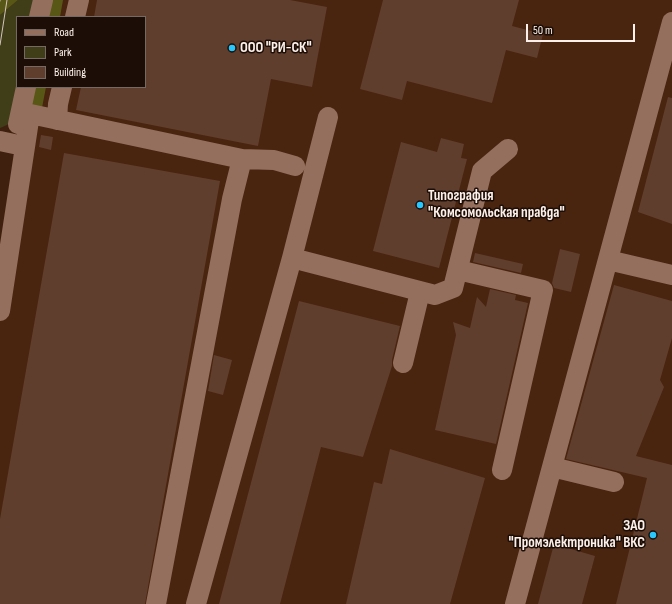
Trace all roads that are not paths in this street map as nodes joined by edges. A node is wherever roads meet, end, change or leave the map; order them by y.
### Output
1 (43, 0) edge
2 (79, 0) edge
3 (39, 16) edge
4 (75, 16) edge
5 (672, 22) edge
6 (665, 79) edge
7 (26, 88) edge
8 (62, 88) edge
9 (25, 113) junction
10 (328, 117) dead end
11 (57, 120) junction
12 (7, 142) edge
13 (508, 149) dead end
14 (242, 159) junction
15 (295, 166) dead end
16 (0, 225) edge
17 (292, 258) junction
18 (608, 260) junction
19 (458, 270) junction
20 (672, 275) edge
21 (420, 292) junction
22 (0, 311) edge
23 (403, 363) dead end
24 (552, 467) junction
25 (502, 470) dead end
26 (614, 482) dead end
27 (156, 604) edge
28 (196, 604) edge
29 (515, 604) edge

1 - 3 street
2 - 4 street
5 - 6 street
6 - 18 street
7 - 9 street
8 - 11 street
9 - 11 street
9 - 12 street
9 - 22 street
10 - 17 street
11 - 14 street
12 - 16 street
13 - 19 street
14 - 15 street
14 - 27 street
17 - 21 street
17 - 28 street
18 - 20 street
18 - 24 street
19 - 21 street
19 - 25 street
21 - 23 street
24 - 26 street
24 - 29 street

